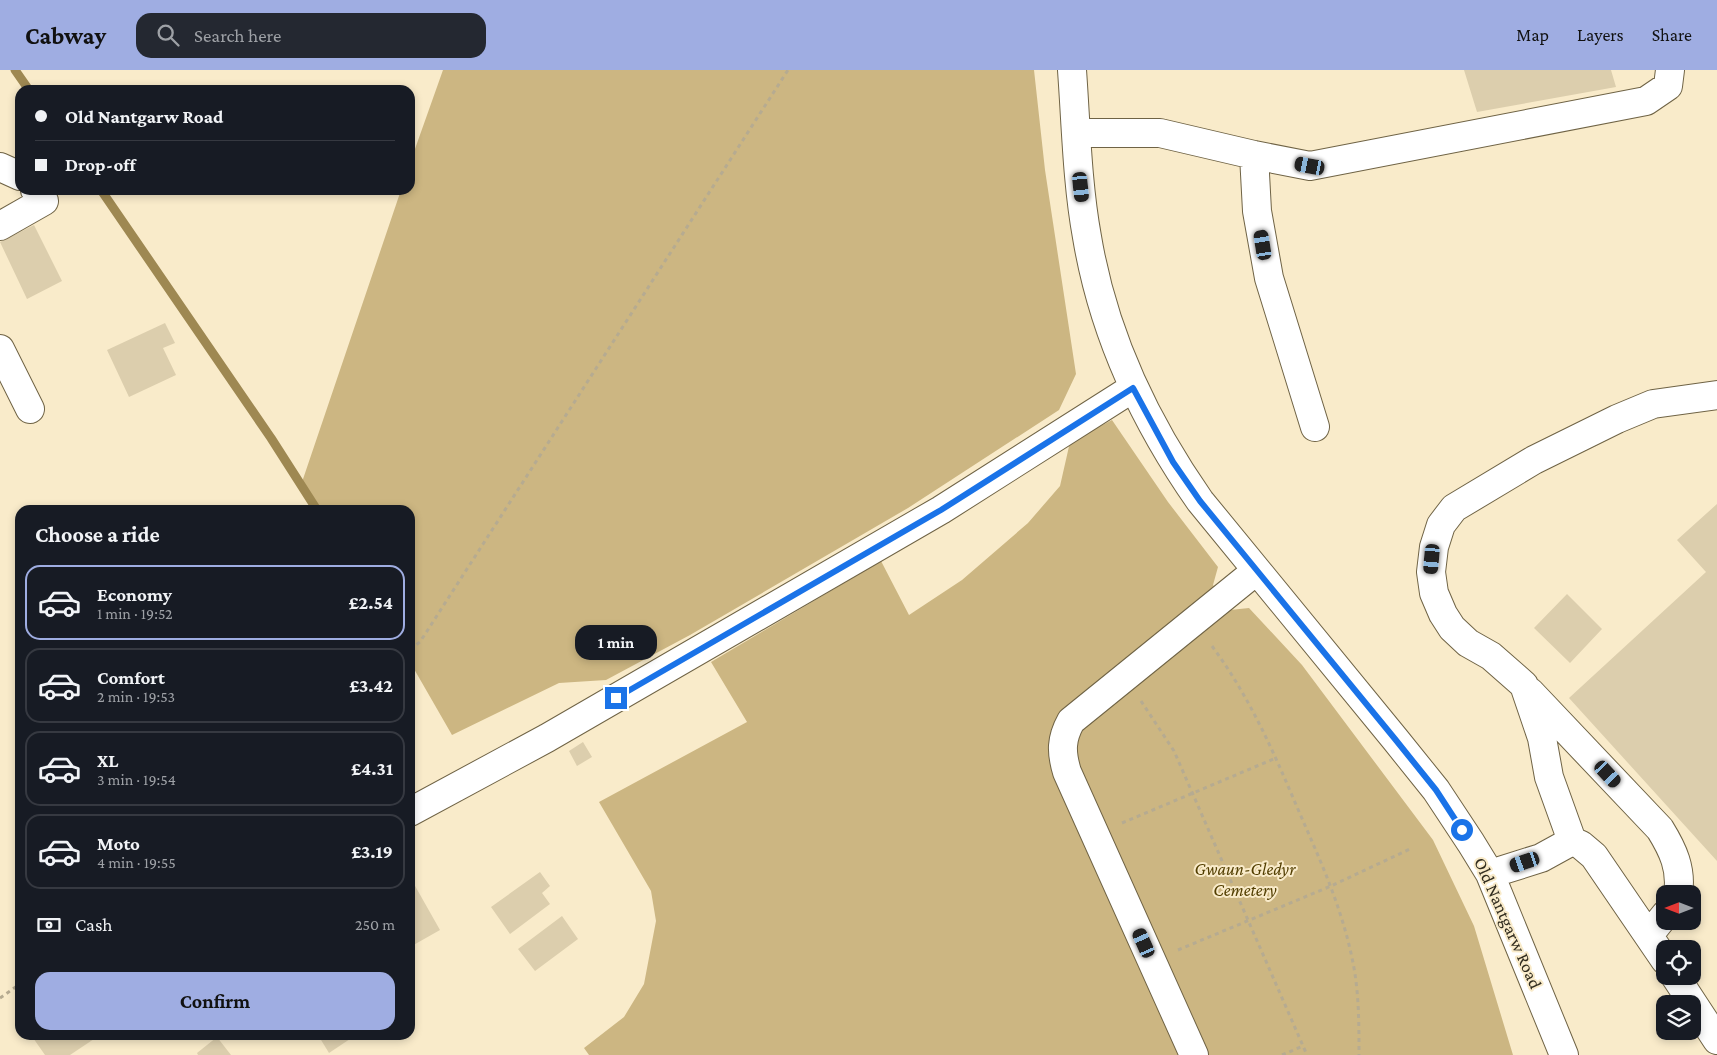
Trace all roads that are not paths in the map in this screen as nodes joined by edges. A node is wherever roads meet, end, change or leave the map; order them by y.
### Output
1 (1072, 70) edge
2 (1670, 70) edge
3 (1077, 134) junction
4 (1254, 155) junction
5 (0, 167) edge
6 (15, 174) edge
7 (40, 195) edge
8 (0, 226) edge
9 (0, 349) edge
10 (1133, 388) junction
11 (1717, 394) edge
12 (30, 409) dead end
13 (1315, 427) dead end
14 (1256, 571) junction
15 (1524, 685) junction
16 (415, 809) edge
17 (1572, 841) junction
18 (1490, 874) junction
19 (1678, 885) edge
20 (1656, 924) edge
21 (1681, 985) edge
22 (1717, 1040) edge
23 (1194, 1055) edge
24 (1564, 1055) edge

1 - 3 street, Old Nantgarw Road
2 - 4 street
3 - 4 street
3 - 10 street, Old Nantgarw Road
4 - 13 street
5 - 6 street
7 - 8 street
9 - 12 street
10 - 14 street, Old Nantgarw Road
10 - 16 street
11 - 15 street
14 - 18 street, Old Nantgarw Road
14 - 23 street
15 - 17 street
15 - 19 street
17 - 18 street
17 - 20 street
18 - 24 street, Old Nantgarw Road
21 - 22 street

